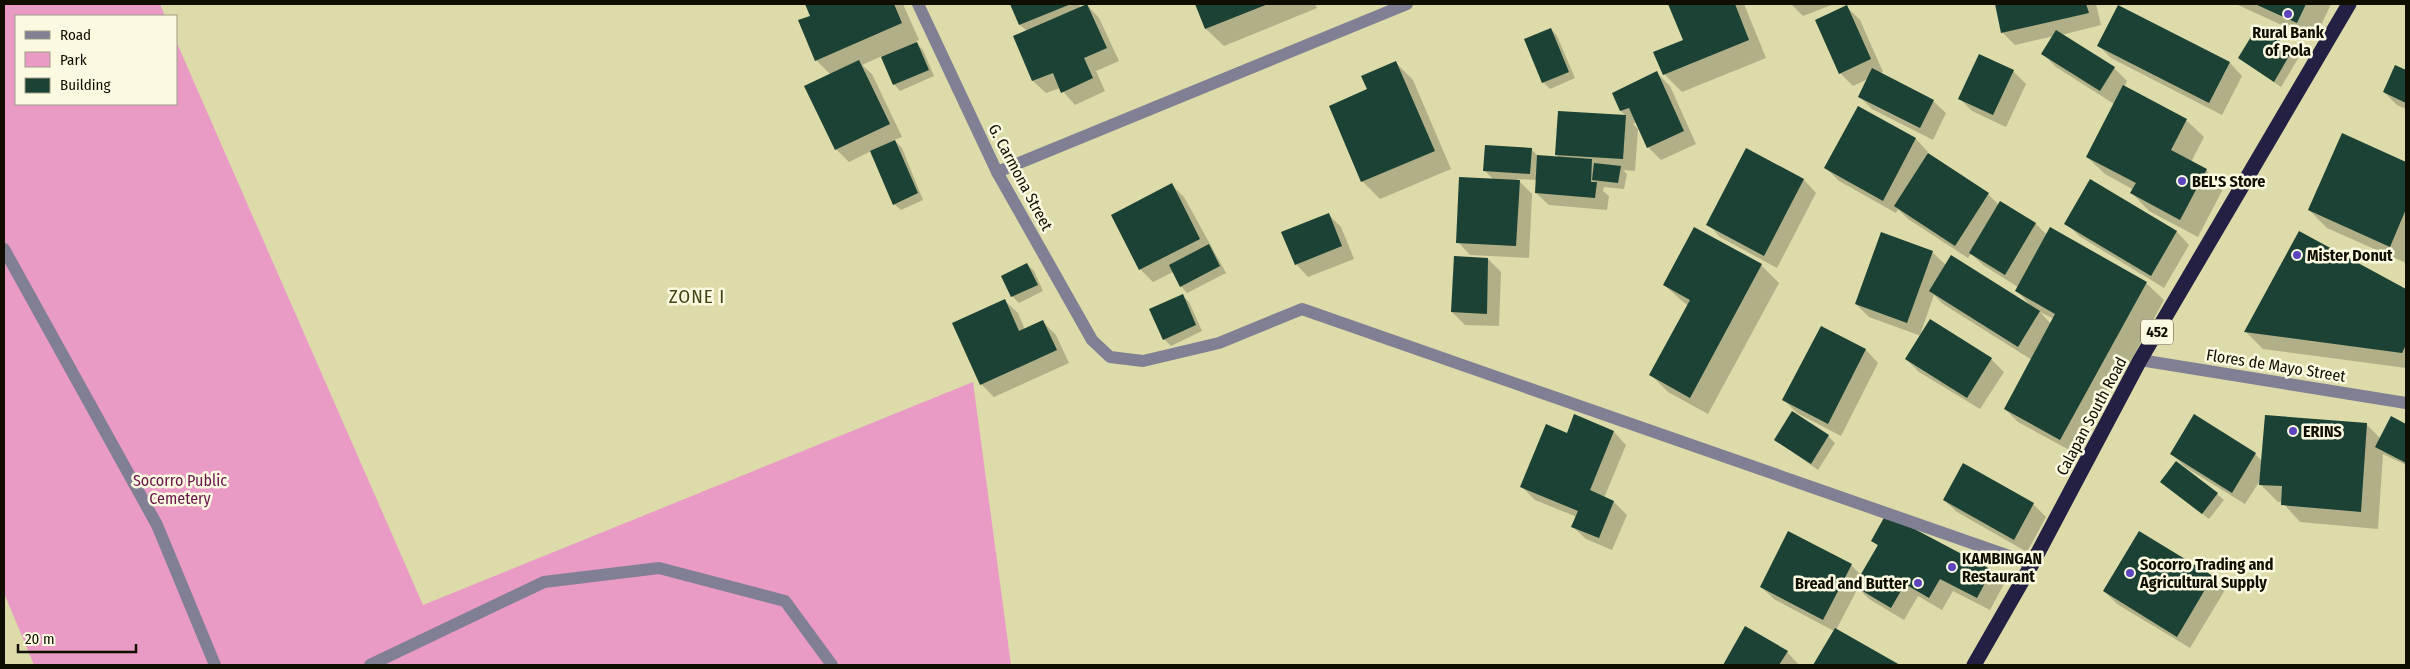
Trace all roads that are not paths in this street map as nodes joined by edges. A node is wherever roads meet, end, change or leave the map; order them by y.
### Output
1 (918, 4) edge
2 (1408, 4) edge
3 (2349, 4) edge
4 (997, 172) junction
5 (4, 249) edge
6 (2140, 360) junction
7 (2406, 403) edge
8 (2032, 564) junction
9 (215, 665) edge
10 (370, 665) edge
11 (832, 665) edge
12 (1974, 665) edge

1 - 4 street, G. Carmona Street
2 - 4 street
3 - 6 highway, Calapan South Road / 452
4 - 8 street, G. Carmona Street
5 - 9 street
6 - 7 street, Flores de Mayo Street
6 - 8 highway, Calapan South Road / 452
8 - 12 highway, Calapan South Road / 452
10 - 11 street

